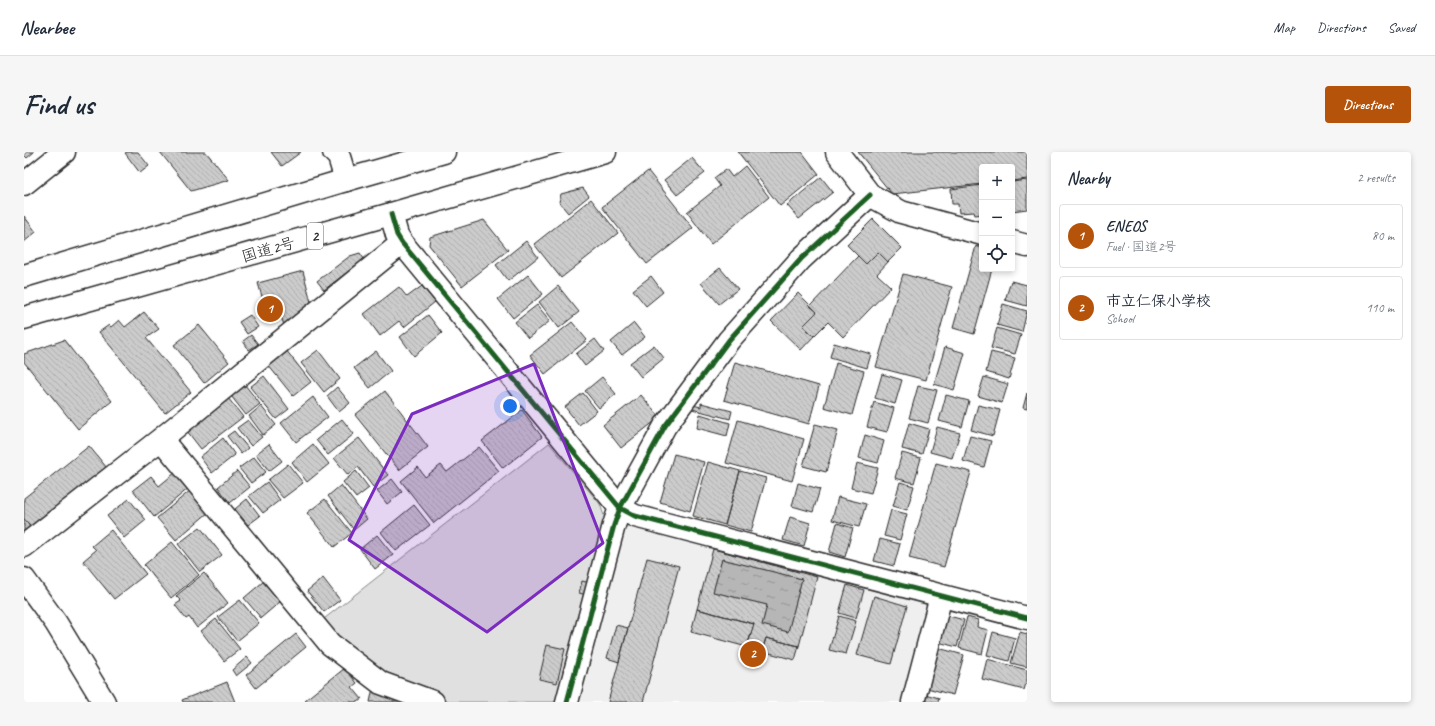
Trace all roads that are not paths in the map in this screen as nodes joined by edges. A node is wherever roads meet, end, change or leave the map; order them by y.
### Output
1 (64, 152) edge
2 (334, 152) edge
3 (444, 152) edge
4 (605, 152) edge
5 (837, 152) edge
6 (346, 180) junction
7 (24, 184) edge
8 (870, 195) junction
9 (391, 214) junction
10 (979, 233) edge
11 (402, 243) junction
12 (1015, 243) edge
13 (1027, 246) edge
14 (24, 276) edge
15 (24, 318) edge
16 (161, 439) junction
17 (620, 508) junction
18 (24, 546) edge
19 (24, 580) edge
20 (941, 596) junction
21 (1027, 618) edge
22 (104, 702) edge
23 (433, 702) edge
24 (567, 702) edge
25 (913, 702) edge

1 - 7 main road
2 - 6 main road
3 - 6 main road
4 - 9 main road, 国道2号 / 2
5 - 8 main road
6 - 14 main road
8 - 10 main road
8 - 17 main road
9 - 11 main road
9 - 15 main road, 国道2号 / 2
11 - 16 main road
11 - 17 main road
12 - 13 main road
16 - 18 main road
16 - 23 main road
17 - 20 main road
17 - 24 main road
19 - 22 main road
20 - 21 main road
20 - 25 main road

